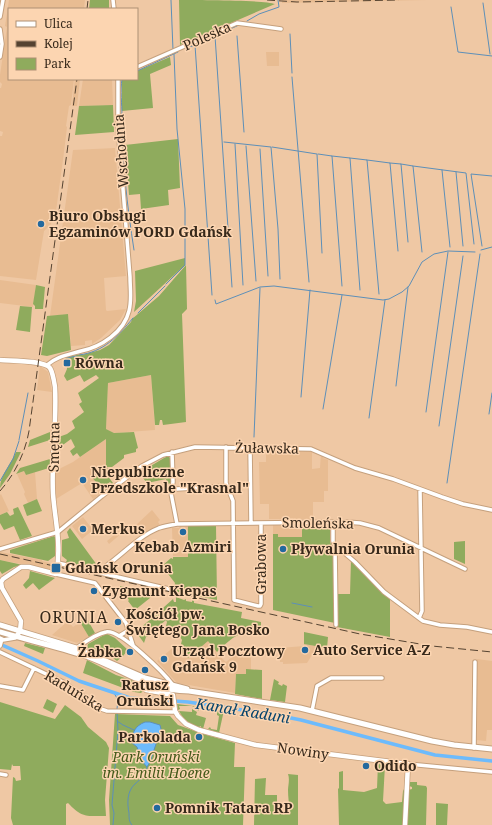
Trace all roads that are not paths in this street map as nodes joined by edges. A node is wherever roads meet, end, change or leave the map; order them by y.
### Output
1 (3, 0) edge
2 (0, 17) edge
3 (0, 29) edge
4 (281, 29) dead end
5 (0, 57) edge
6 (138, 67) edge
7 (118, 80) edge
8 (0, 360) edge
9 (47, 365) junction
10 (226, 447) junction
11 (250, 447) junction
12 (172, 452) junction
13 (227, 486) junction
14 (172, 487) junction
15 (420, 489) junction
16 (492, 510) edge
17 (333, 522) junction
18 (233, 523) junction
19 (251, 523) junction
20 (261, 523) junction
21 (178, 524) junction
22 (58, 532) junction
23 (335, 546) junction
24 (420, 548) junction
25 (0, 549) edge
26 (58, 563) junction
27 (106, 566) dead end
28 (465, 569) dead end
29 (56, 574) junction
30 (173, 590) dead end
31 (419, 618) junction
32 (0, 625) edge
33 (336, 625) dead end
34 (129, 630) junction
35 (20, 631) junction
36 (0, 632) edge
37 (492, 632) edge
38 (119, 636) junction
39 (16, 637) junction
40 (24, 639) junction
41 (1, 640) edge
42 (83, 644) junction
43 (133, 645) junction
44 (0, 646) edge
45 (76, 648) junction
46 (85, 651) junction
47 (0, 652) edge
48 (70, 652) junction
49 (476, 662) dead end
50 (34, 668) junction
51 (160, 672) junction
52 (382, 678) dead end
53 (145, 680) junction
54 (156, 681) junction
55 (0, 686) edge
56 (170, 686) junction
57 (175, 708) junction
58 (312, 711) junction
59 (474, 748) junction
60 (492, 749) edge
61 (408, 764) junction
62 (492, 772) edge
63 (0, 774) edge
64 (6, 775) dead end
65 (405, 825) edge

1 - 2 street
3 - 5 street
4 - 6 street, Poleska
7 - 9 street, Wschodnia
8 - 9 street
9 - 22 street, Smętna
10 - 11 street, Żuławska
10 - 12 street, Żuławska
10 - 13 street
11 - 15 street, Żuławska
11 - 19 street, Grabowa
12 - 14 street
12 - 22 street, Żuławska
13 - 14 street
13 - 18 street
14 - 21 street
15 - 16 street, Żuławska
15 - 24 street
17 - 20 street, Smoleńska
17 - 23 street
17 - 24 street, Smoleńska
18 - 19 street, Smoleńska
18 - 20 street, Grabowa
18 - 21 street, Smoleńska
19 - 20 street, Smoleńska
21 - 27 street, Smoleńska
22 - 25 street
22 - 26 street, Smętna
23 - 31 street
23 - 33 street
24 - 28 street, Smoleńska
24 - 31 street
26 - 29 street, Smętna
26 - 30 street
29 - 34 street
29 - 35 street
31 - 37 street
32 - 35 main road
34 - 38 street
34 - 43 street
35 - 39 street
35 - 40 street
35 - 45 main road
36 - 39 main road
38 - 42 street
38 - 43 street
39 - 40 main road
39 - 41 street
40 - 48 main road
41 - 44 street
42 - 45 street
42 - 46 street
43 - 51 street
45 - 46 main road
45 - 48 street
46 - 53 main road
47 - 50 street, Raduńska
48 - 53 main road
49 - 59 street
50 - 55 street
50 - 57 street, Raduńska
51 - 54 street
51 - 56 street
51 - 56 street
52 - 58 street
53 - 54 main road
53 - 56 main road
53 - 57 street
54 - 56 main road
56 - 58 main road
57 - 61 street, Nowiny
58 - 59 main road
59 - 60 main road
61 - 62 street, Nowiny
61 - 65 street
63 - 64 street

